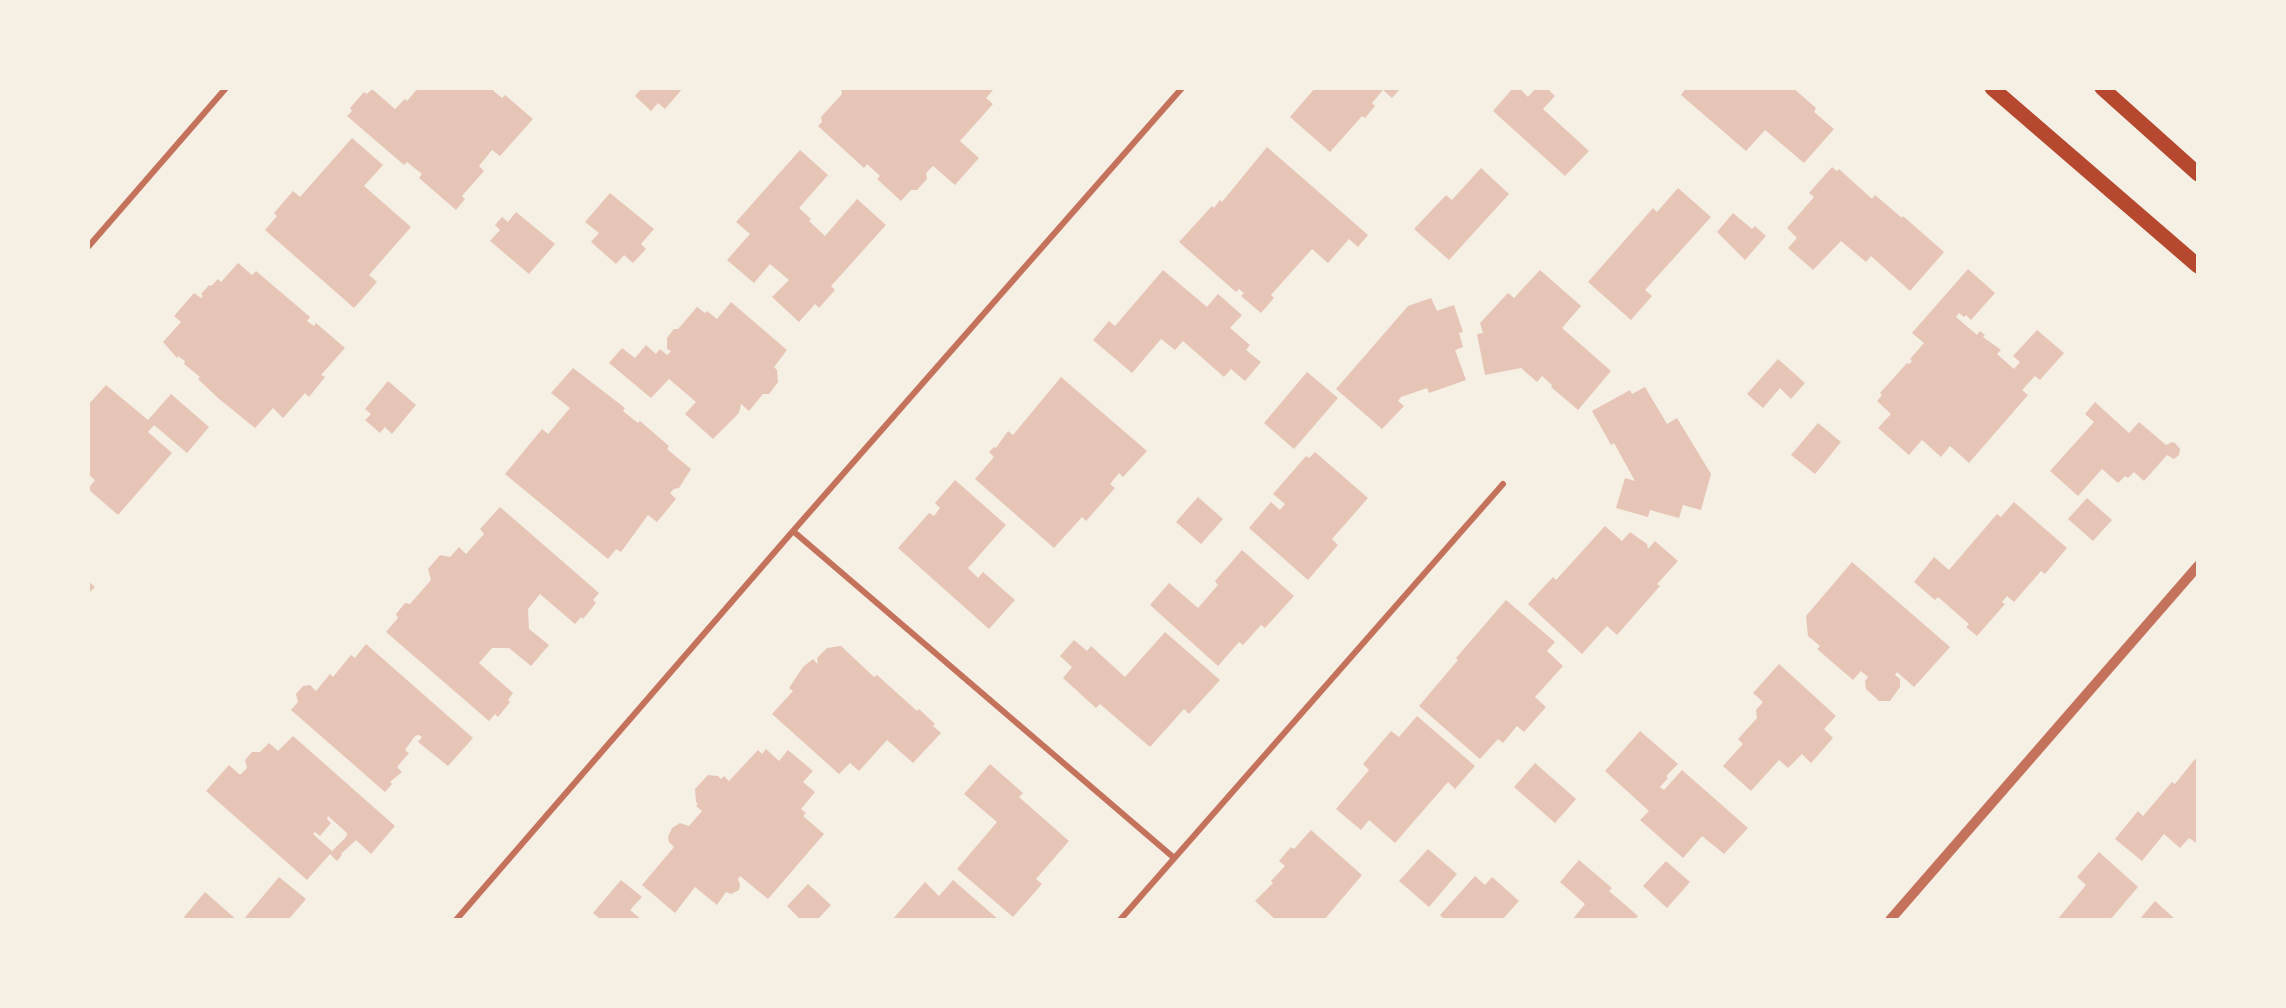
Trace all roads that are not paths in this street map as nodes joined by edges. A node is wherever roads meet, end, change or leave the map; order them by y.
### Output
1 (226, 88) edge
2 (1182, 88) edge
3 (1992, 88) edge
4 (2102, 88) edge
5 (2198, 174) edge
6 (88, 247) edge
7 (2198, 266) edge
8 (1503, 484) dead end
9 (792, 531) junction
10 (2198, 566) edge
11 (1173, 857) junction
12 (456, 920) edge
13 (1120, 920) edge
14 (1890, 920) edge

1 - 6 street
2 - 9 street
3 - 7 main road
4 - 5 main road
8 - 11 street
9 - 11 street
9 - 12 street
10 - 14 street
11 - 13 street

